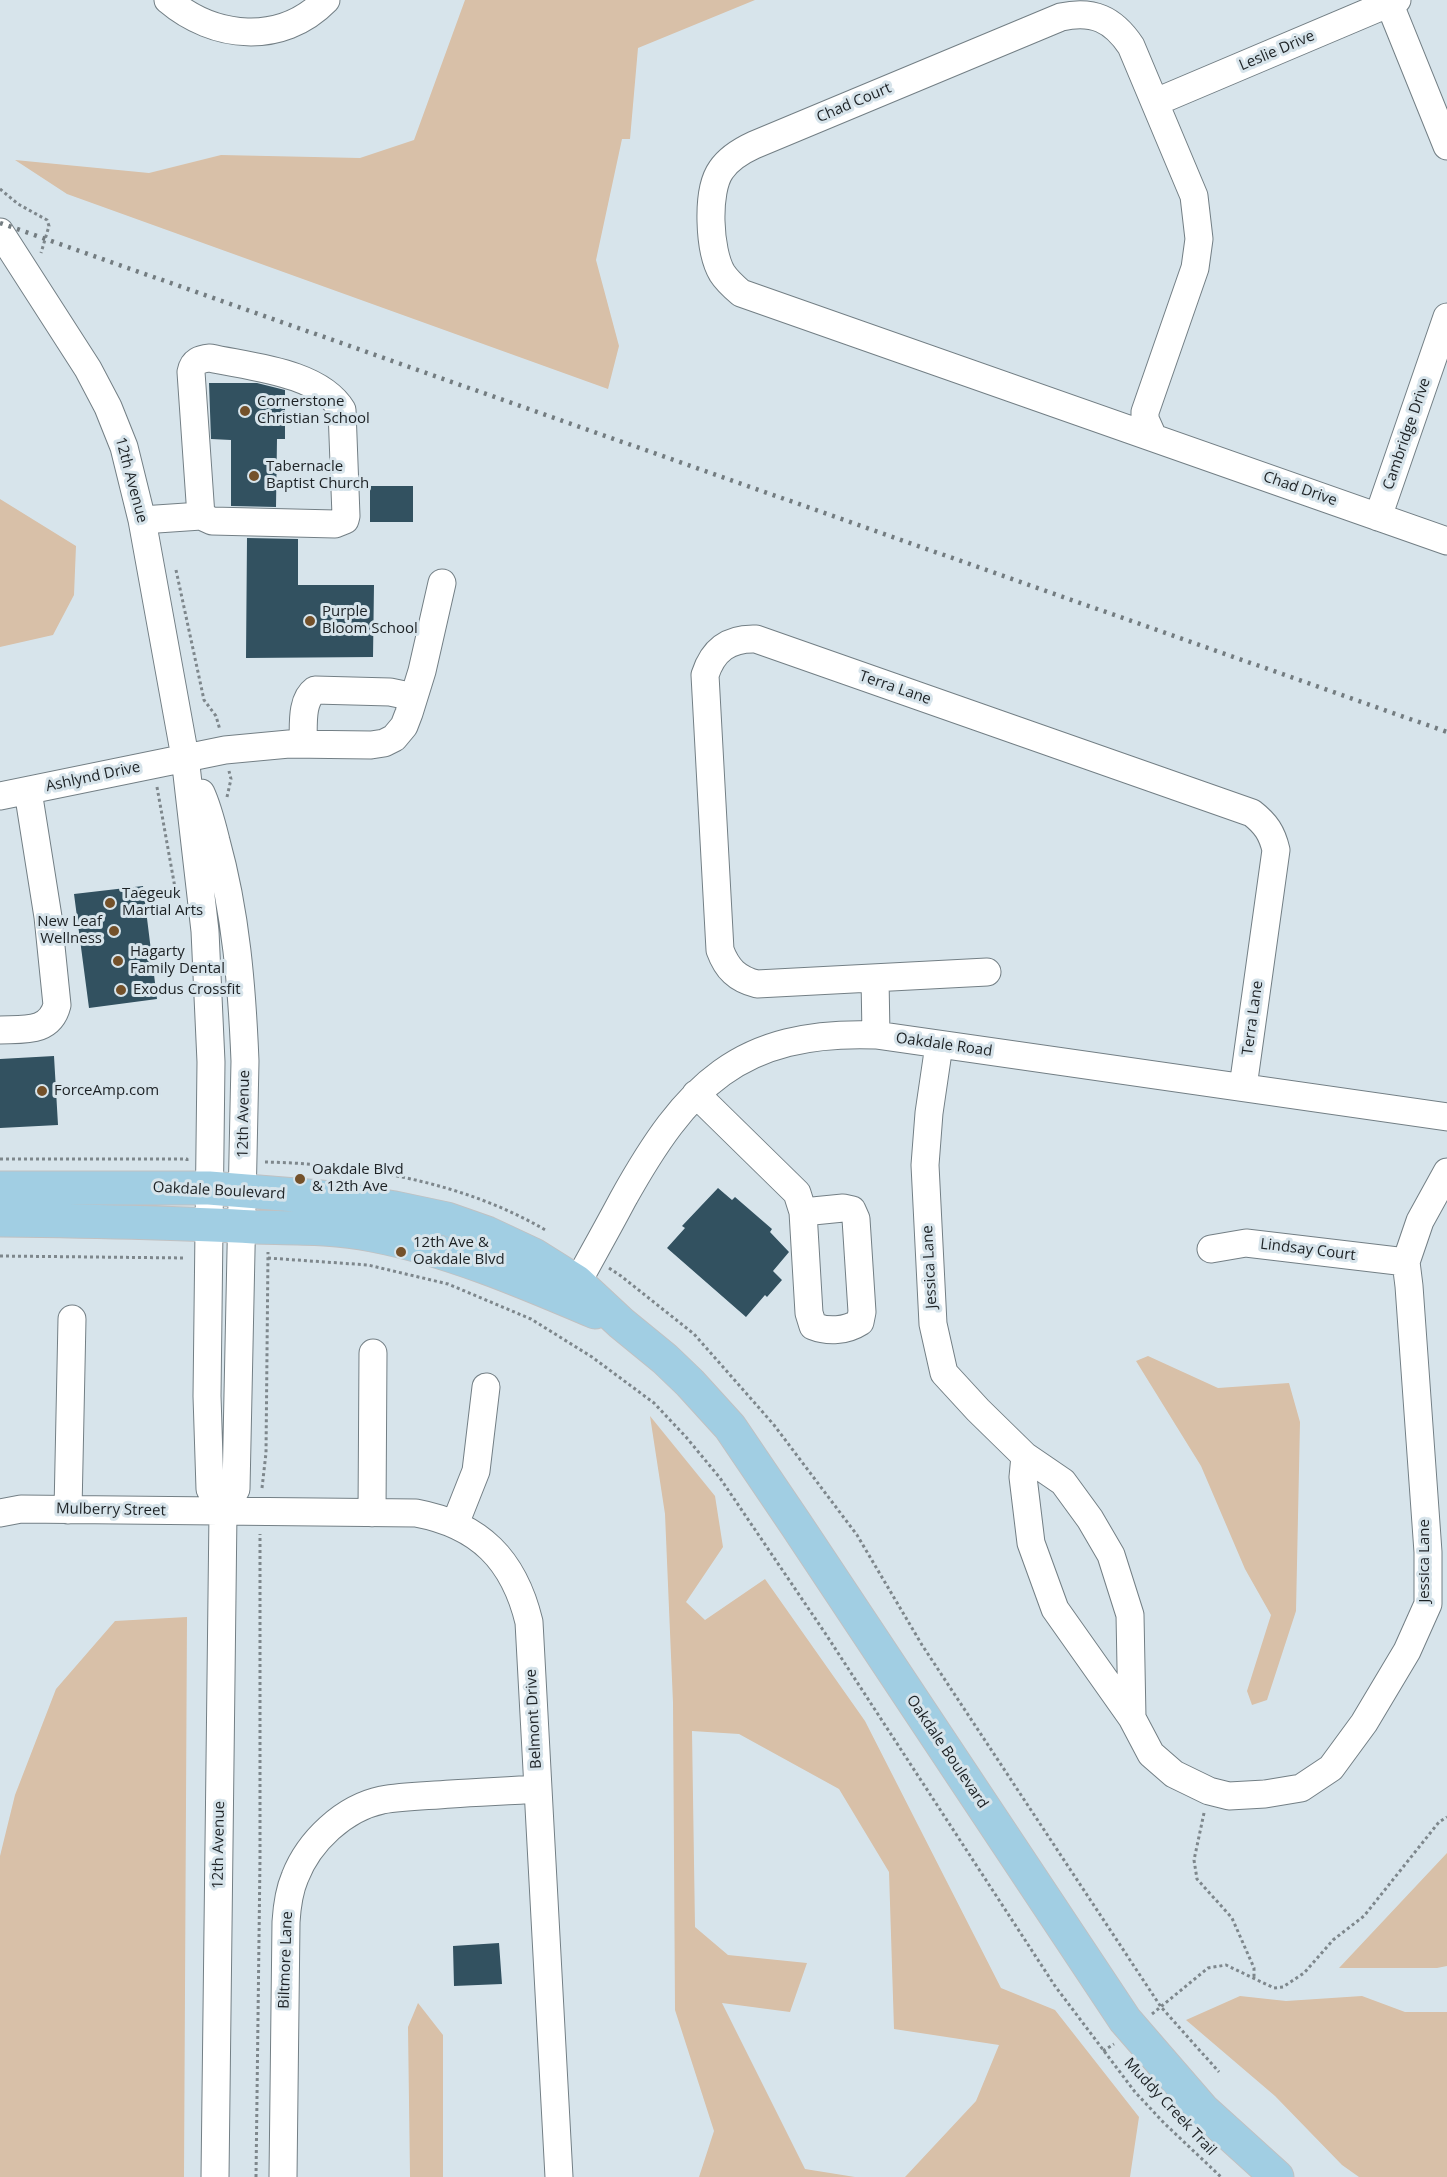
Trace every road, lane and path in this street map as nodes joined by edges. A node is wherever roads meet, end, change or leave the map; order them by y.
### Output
1 (168, 0) edge
2 (326, 0) edge
3 (1392, 1) edge
4 (1156, 102) junction
5 (1447, 146) edge
6 (0, 189) edge
7 (3, 192) dead end
8 (0, 232) edge
9 (1447, 317) edge
10 (1153, 437) junction
11 (201, 516) junction
12 (1378, 517) junction
13 (142, 520) junction
14 (1447, 541) edge
15 (442, 583) dead end
16 (414, 697) junction
17 (303, 744) junction
18 (185, 757) junction
19 (153, 764) junction
20 (28, 791) junction
21 (0, 796) edge
22 (177, 900) dead end
23 (987, 972) dead end
24 (875, 978) junction
25 (0, 1030) edge
26 (876, 1035) junction
27 (939, 1045) junction
28 (1243, 1087) junction
29 (696, 1094) junction
30 (1447, 1117) edge
31 (202, 1166) junction
32 (1447, 1172) edge
33 (243, 1176) junction
34 (0, 1188) edge
35 (803, 1212) dead end
36 (0, 1220) edge
37 (208, 1225) junction
38 (242, 1226) junction
39 (550, 1233) dead end
40 (1211, 1249) dead end
41 (0, 1256) edge
42 (208, 1258) junction
43 (241, 1258) junction
44 (268, 1258) junction
45 (1406, 1262) junction
46 (579, 1280) junction
47 (72, 1319) dead end
48 (373, 1353) dead end
49 (486, 1387) dead end
50 (1025, 1456) junction
51 (68, 1509) junction
52 (223, 1512) junction
53 (260, 1512) junction
54 (0, 1513) edge
55 (372, 1513) junction
56 (455, 1524) junction
57 (1132, 1718) junction
58 (538, 1789) junction
59 (1209, 1791) junction
60 (1447, 1817) edge
61 (1254, 1978) junction
62 (1161, 2007) junction
63 (1219, 2072) dead end
64 (215, 2177) edge
65 (256, 2177) edge
66 (283, 2177) edge
67 (559, 2177) edge
68 (1221, 2177) edge
69 (1277, 2177) edge

1 - 2 street
3 - 4 street, Leslie Drive
3 - 5 street
4 - 10 street, Chad Court
4 - 10 street, Chad Court
6 - 7 path
8 - 13 street, 12th Avenue
9 - 12 street, Cambridge Drive
10 - 12 street, Chad Drive
11 - 11 street
11 - 13 street
12 - 14 street, Chad Drive
13 - 18 street, 12th Avenue
15 - 16 street, Ashlynd Drive
16 - 17 street, Ashlynd Drive
16 - 17 street
17 - 18 street, Ashlynd Drive
18 - 19 street, Ashlynd Drive
18 - 31 street, 12th Avenue
18 - 33 street, 12th Avenue
19 - 20 street, Ashlynd Drive
19 - 22 path
20 - 21 street, Ashlynd Drive
20 - 25 street
23 - 24 street, Terra Lane
24 - 26 street
24 - 28 street, Terra Lane
26 - 27 street, Oakdale Road
26 - 29 street, Oakdale Road
27 - 28 street, Oakdale Road
27 - 50 street, Jessica Lane
28 - 30 street, Oakdale Road
29 - 35 street
29 - 46 street, Oakdale Road
31 - 33 main road, Oakdale Boulevard
31 - 34 main road, Oakdale Boulevard
31 - 37 street, 12th Avenue
32 - 45 street, Jessica Lane
33 - 38 street, 12th Avenue
33 - 39 path
33 - 46 main road, Oakdale Boulevard
36 - 37 main road, Oakdale Boulevard
37 - 38 main road, Oakdale Boulevard
37 - 42 street, 12th Avenue
38 - 43 street, 12th Avenue
38 - 46 main road, Oakdale Boulevard
40 - 45 street, Lindsay Court
41 - 42 path
42 - 52 street, 12th Avenue
43 - 44 path, Muddy Creek Trail
43 - 52 street, 12th Avenue
44 - 53 path
44 - 68 path, Muddy Creek Trail
45 - 59 street, Jessica Lane
46 - 62 path
46 - 69 main road, Oakdale Boulevard
47 - 51 street
48 - 55 street
49 - 56 street
50 - 57 street, Jessica Lane
50 - 57 street, Jessica Lane
51 - 52 street, Mulberry Street
51 - 54 street, Mulberry Street
52 - 53 street, Belmont Drive
52 - 64 street, 12th Avenue
53 - 55 street, Belmont Drive
53 - 65 path
55 - 56 street, Belmont Drive
56 - 58 street, Belmont Drive
57 - 59 street, Jessica Lane
58 - 66 street, Biltmore Lane
58 - 67 street, Belmont Drive
59 - 61 path
60 - 61 path
61 - 62 path
62 - 63 path

